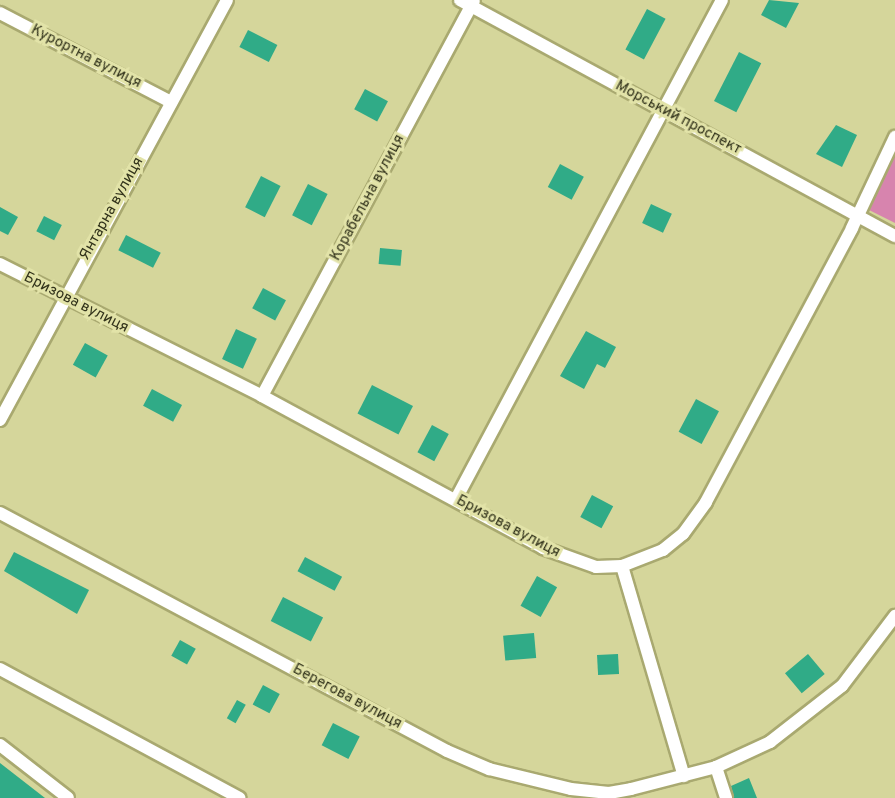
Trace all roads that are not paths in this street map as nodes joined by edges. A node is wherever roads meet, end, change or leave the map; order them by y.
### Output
1 (227, 0) edge
2 (460, 0) edge
3 (722, 0) edge
4 (473, 3) edge
5 (0, 13) edge
6 (171, 102) junction
7 (663, 109) junction
8 (895, 137) edge
9 (856, 215) junction
10 (895, 236) edge
11 (0, 264) edge
12 (63, 297) junction
13 (262, 396) junction
14 (0, 420) edge
15 (456, 500) junction
16 (0, 513) edge
17 (622, 566) junction
18 (895, 616) edge
19 (0, 669) edge
20 (0, 745) edge
21 (716, 767) junction
22 (684, 776) junction
23 (609, 796) edge
24 (68, 798) edge
25 (240, 798) edge
26 (726, 798) edge

1 - 6 street, Янтарна вулиця
2 - 4 street, Морський проспект
3 - 7 street
4 - 7 street, Морський проспект
4 - 13 street, Корабельна вулиця
5 - 6 street, Курортна вулиця
6 - 12 street, Янтарна вулиця
7 - 9 street, Морський проспект
7 - 15 street
8 - 9 street, Бризова вулиця
9 - 10 street, Морський проспект
9 - 17 street, Бризова вулиця
11 - 12 street, Бризова вулиця
12 - 13 street, Бризова вулиця
12 - 14 street, Янтарна вулиця
13 - 15 street, Бризова вулиця
15 - 17 street, Бризова вулиця
16 - 23 street, Берегова вулиця
17 - 22 street
18 - 21 street, Берегова вулиця
19 - 25 street
20 - 24 street
21 - 22 street, Берегова вулиця
21 - 26 street
22 - 23 street, Берегова вулиця

